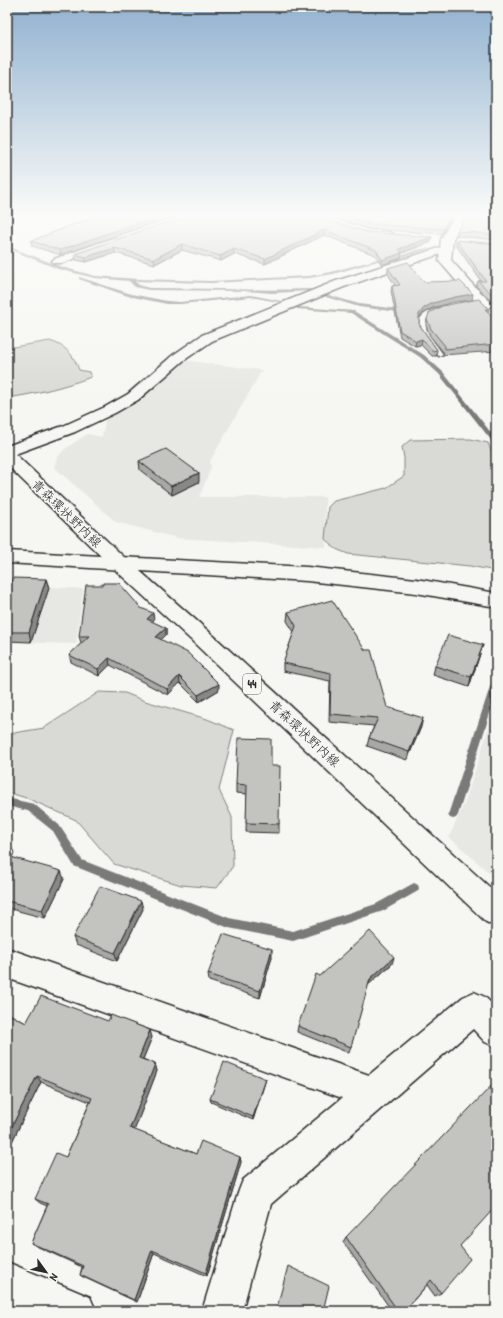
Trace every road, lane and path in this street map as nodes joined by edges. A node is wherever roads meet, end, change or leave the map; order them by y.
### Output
1 (360, 277) edge
2 (458, 277) edge
3 (455, 306) edge
4 (496, 314) edge
5 (439, 354) dead end
6 (7, 452) edge
7 (7, 456) edge
8 (7, 557) edge
9 (118, 562) junction
10 (496, 600) edge
11 (490, 901) edge
12 (7, 963) edge
13 (496, 1031) edge
14 (373, 1093) junction
15 (21, 1295) edge
16 (76, 1311) edge
17 (222, 1311) edge

1 - 6 street
2 - 4 street
3 - 5 lane
7 - 9 street, 青森環状野内線 / 44
8 - 9 street
9 - 10 street
9 - 11 street, 青森環状野内線 / 44
12 - 14 street
13 - 14 street
14 - 17 street
15 - 16 street

